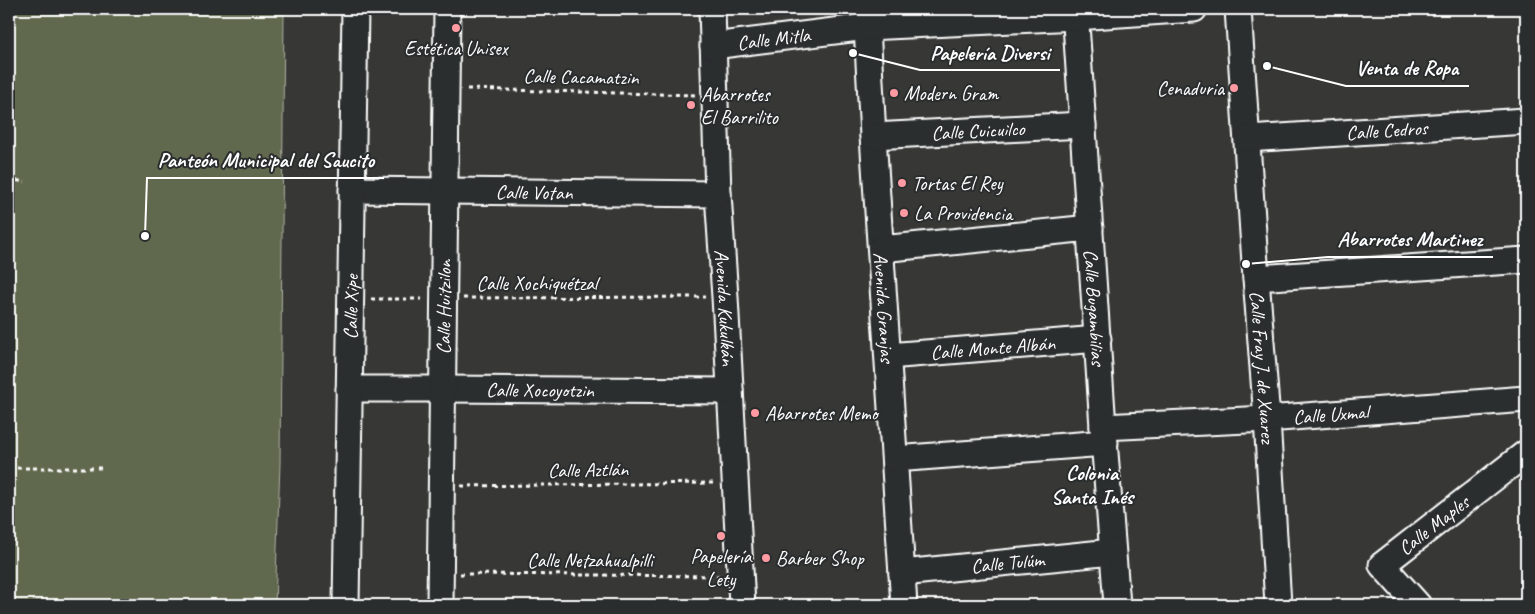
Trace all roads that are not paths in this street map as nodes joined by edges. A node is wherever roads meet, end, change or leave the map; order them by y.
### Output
1 (355, 9) edge
2 (448, 9) edge
3 (712, 9) edge
4 (1194, 9) edge
5 (1238, 9) edge
6 (1076, 13) edge
7 (867, 18) edge
8 (713, 46) junction
9 (1526, 121) edge
10 (1083, 125) junction
11 (873, 136) junction
12 (1248, 139) junction
13 (352, 190) junction
14 (445, 192) junction
15 (718, 194) junction
16 (1090, 228) junction
17 (881, 249) junction
18 (1526, 260) edge
19 (1256, 278) junction
20 (1098, 339) junction
21 (888, 356) junction
22 (442, 388) junction
23 (349, 389) junction
24 (730, 391) junction
25 (1526, 398) edge
26 (1267, 419) junction
27 (1104, 435) junction
28 (1526, 453) edge
29 (895, 459) junction
30 (1112, 552) junction
31 (902, 573) junction
32 (346, 605) edge
33 (440, 605) edge
34 (742, 605) edge
35 (904, 605) edge
36 (1117, 605) edge
37 (1278, 605) edge
38 (1418, 605) edge

1 - 13 street, Calle Xipe
2 - 14 street, Calle Huitzilon
3 - 8 street, Avenida Kukulkán
4 - 6 street, Calle Mitla
5 - 12 street, Calle Fray J. de Xuarez
6 - 7 street, Calle Mitla
6 - 10 street, Calle Bugambilias
7 - 8 street, Calle Mitla
7 - 11 street, Avenida Granjas
8 - 15 street, Avenida Kukulkán
9 - 12 street, Calle Cedros
10 - 11 street, Calle Cuicuilco
10 - 16 street, Calle Bugambilias
11 - 17 street, Avenida Granjas
12 - 19 street, Calle Fray J. de Xuarez
13 - 14 street, Calle Votan
13 - 23 street, Calle Xipe
14 - 15 street, Calle Votan
14 - 22 street, Calle Huitzilon
15 - 24 street, Avenida Kukulkán
16 - 17 street
16 - 20 street, Calle Bugambilias
17 - 21 street, Avenida Granjas
18 - 19 street
19 - 26 street, Calle Fray J. de Xuarez
20 - 21 street, Calle Monte Albán
20 - 27 street, Calle Bugambilias
21 - 29 street, Avenida Granjas
22 - 23 street, Calle Xocoyotzin
22 - 24 street, Calle Xocoyotzin
22 - 33 street, Calle Huitzilon
23 - 32 street, Calle Xipe
24 - 34 street, Avenida Kukulkán
25 - 26 street, Calle Uxmal
26 - 27 street, Calle Uxmal
26 - 37 street, Calle Fray J. de Xuarez
27 - 29 street, Calle Uxmal
27 - 30 street, Calle Bugambilias
28 - 38 street, Calle Maples
29 - 31 street, Avenida Granjas
30 - 31 street, Calle Tulúm
30 - 36 street, Calle Bugambilias
31 - 35 street, Avenida Granjas

